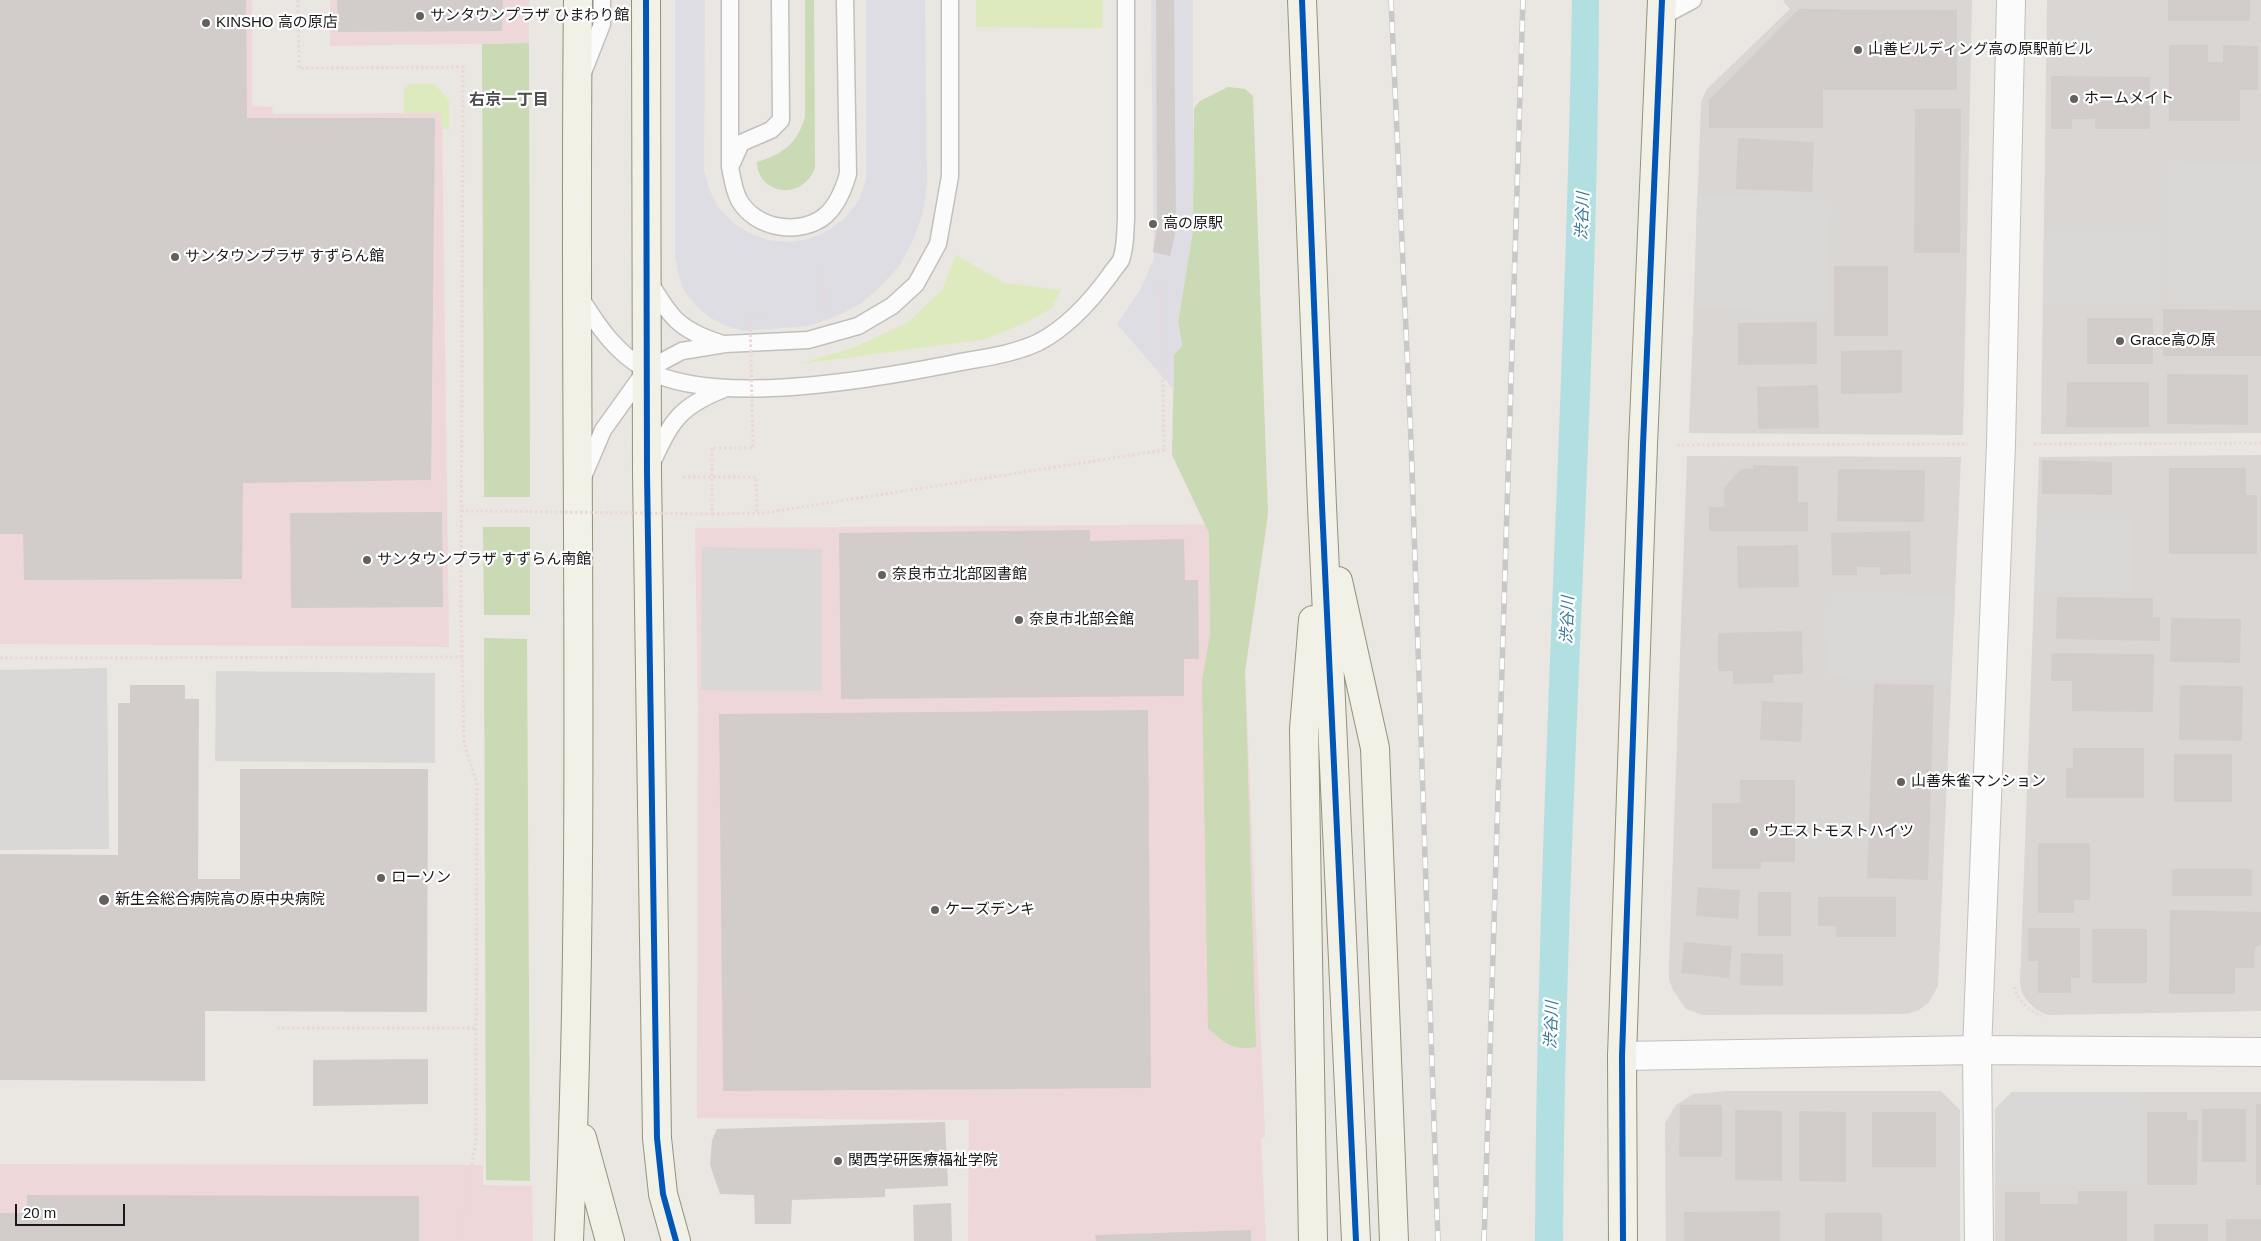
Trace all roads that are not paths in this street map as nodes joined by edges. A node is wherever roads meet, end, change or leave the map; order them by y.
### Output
1 (578, 0) edge
2 (602, 0) edge
3 (646, 0) edge
4 (730, 0) edge
5 (780, 0) edge
6 (845, 0) edge
7 (950, 0) edge
8 (1126, 0) edge
9 (1302, 0) edge
10 (1693, 0) edge
11 (2012, 0) edge
12 (1662, 8) edge
13 (577, 86) junction
14 (730, 167) junction
15 (646, 275) junction
16 (578, 293) junction
17 (724, 344) junction
18 (646, 370) junction
19 (726, 388) junction
20 (647, 473) junction
21 (577, 492) junction
22 (1322, 506) junction
23 (1977, 1050) junction
24 (2261, 1052) edge
25 (1622, 1056) junction
26 (575, 1110) junction
27 (569, 1241) edge
28 (610, 1241) edge
29 (676, 1241) edge
30 (1313, 1241) edge
31 (1356, 1241) edge
32 (1394, 1241) edge
33 (1623, 1241) edge
34 (1979, 1241) edge

1 - 13 street
2 - 13 lane
3 - 15 street
4 - 14 lane
5 - 14 lane
6 - 14 lane
7 - 17 lane
8 - 19 lane
9 - 22 street
10 - 12 lane
11 - 23 street
12 - 25 street
13 - 16 street
15 - 17 lane
15 - 18 street
16 - 18 lane
16 - 21 street
17 - 18 lane
18 - 19 lane
18 - 20 street
18 - 21 lane
19 - 20 lane
20 - 29 street
21 - 26 street
22 - 30 street
22 - 31 street
22 - 32 street
23 - 24 street
23 - 25 street
23 - 34 street
25 - 33 street
26 - 27 street
26 - 28 street

